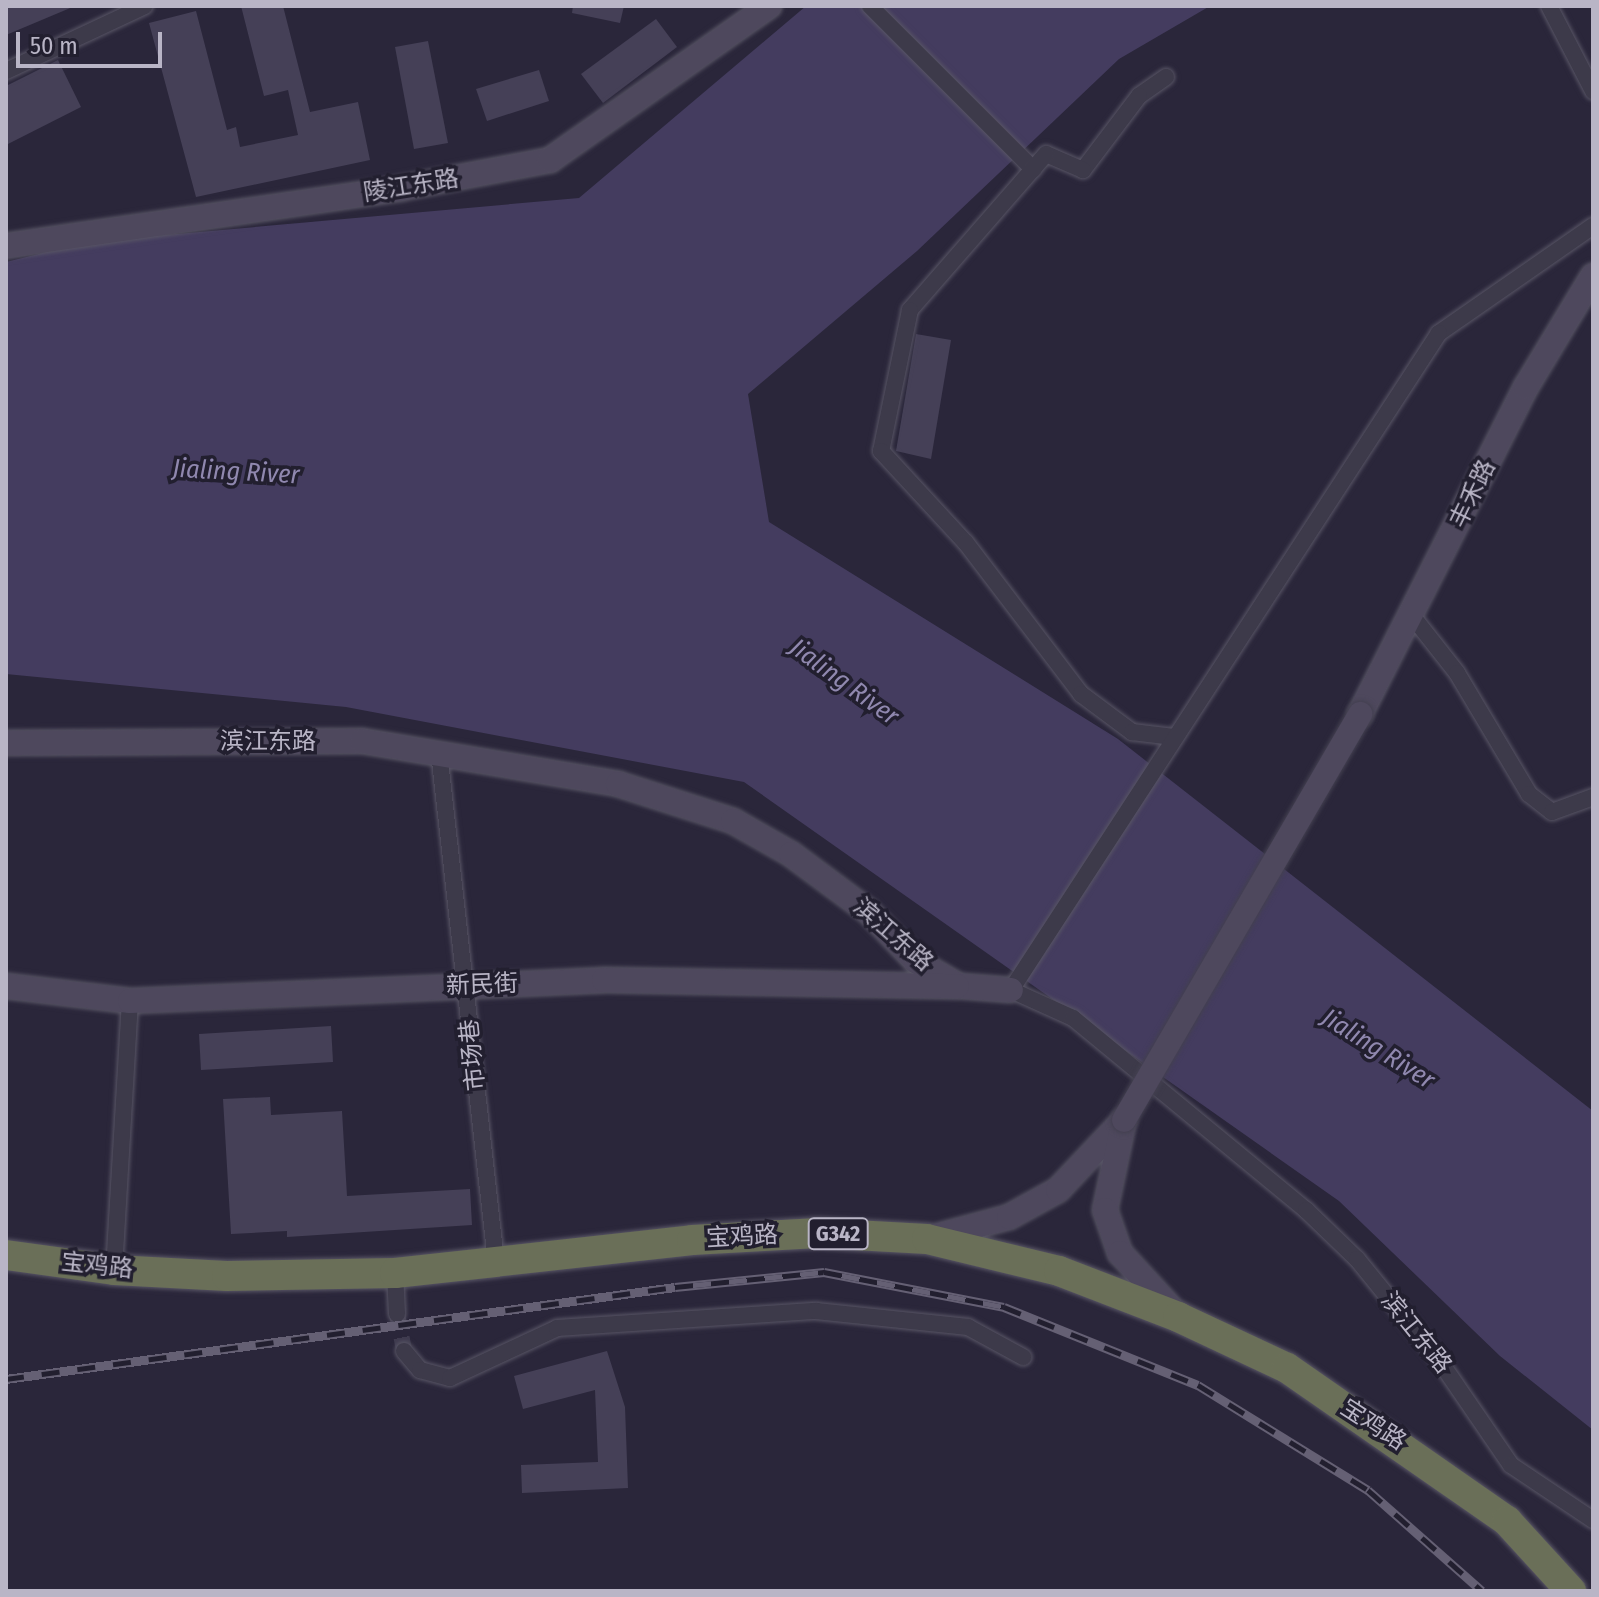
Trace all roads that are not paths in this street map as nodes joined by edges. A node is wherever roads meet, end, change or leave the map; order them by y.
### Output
1 (145, 6) edge
2 (769, 6) edge
3 (870, 6) edge
4 (1549, 6) edge
5 (6, 71) edge
6 (1166, 77) dead end
7 (1593, 91) edge
8 (1033, 169) junction
9 (1593, 226) edge
10 (6, 246) edge
11 (1593, 276) edge
12 (1413, 617) junction
13 (6, 743) edge
14 (1170, 744) junction
15 (439, 752) junction
16 (1593, 797) edge
17 (1017, 982) junction
18 (6, 986) edge
19 (466, 986) junction
20 (959, 986) junction
21 (130, 1001) junction
22 (1124, 1120) junction
23 (927, 1239) junction
24 (6, 1255) edge
25 (496, 1261) junction
26 (114, 1270) junction
27 (395, 1273) junction
28 (397, 1314) tunnel mouth
29 (1178, 1317) junction
30 (404, 1351) tunnel mouth
31 (1023, 1357) dead end
32 (1593, 1520) edge
33 (1571, 1591) edge

1 - 5 street
2 - 10 street, 陵江东路
3 - 8 street
4 - 7 street
6 - 8 street
8 - 14 street
9 - 14 street
11 - 12 street, 丰禾路
12 - 16 street
12 - 22 street, 丰禾路, bridge
13 - 15 street, 滨江东路
14 - 17 street
15 - 19 street, 市场巷
15 - 20 street, 滨江东路
17 - 20 street, 滨江东路
17 - 32 street, 滨江东路
18 - 21 street, 新民街
19 - 20 street, 新民街
19 - 21 street, 新民街
19 - 25 street, 市场巷
21 - 26 street
22 - 23 street
22 - 29 street
23 - 25 highway, 宝鸡路 / G342
23 - 29 highway, 宝鸡路 / G342
24 - 26 highway, 宝鸡路 / G342
25 - 27 highway, 宝鸡路 / G342
26 - 27 highway, 宝鸡路 / G342
27 - 28 street
29 - 33 highway, 宝鸡路 / G342
30 - 31 street

